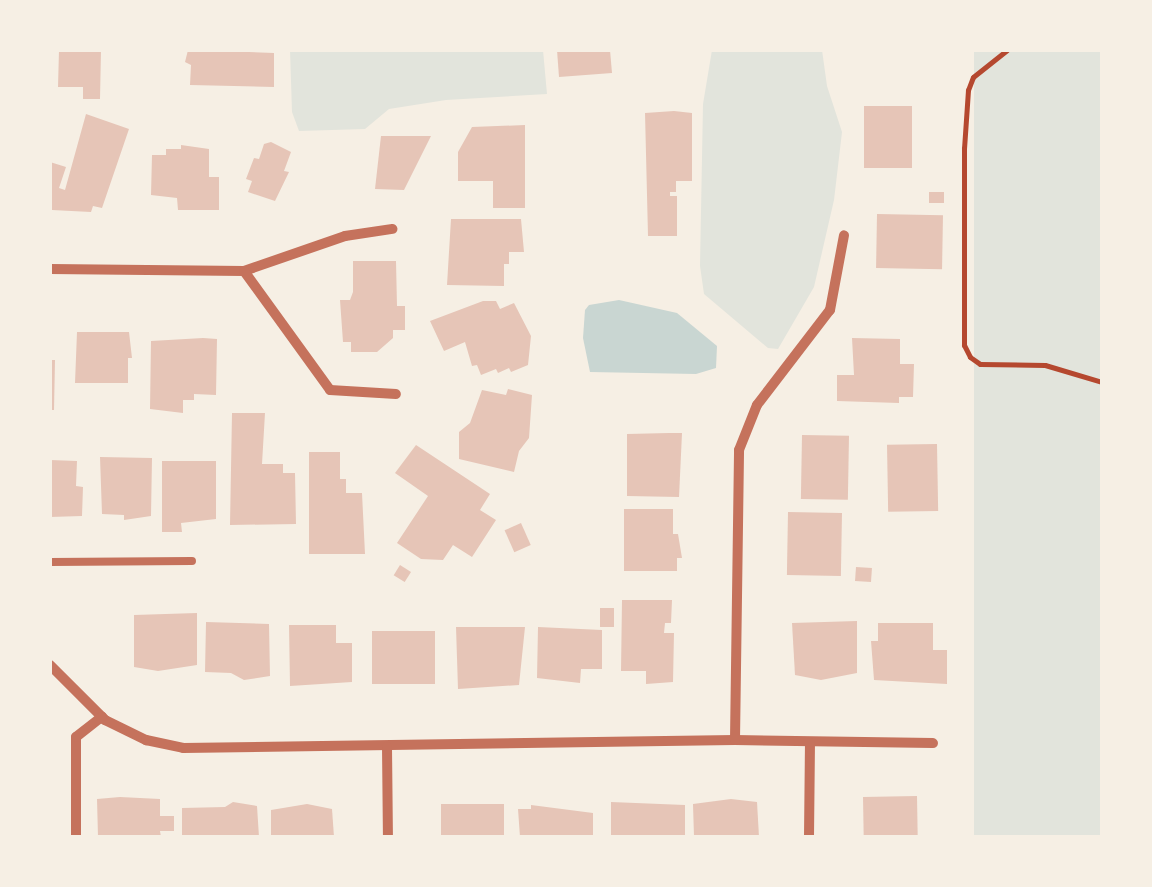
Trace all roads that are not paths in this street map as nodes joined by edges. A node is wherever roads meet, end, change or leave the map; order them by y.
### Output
1 (392, 229) dead end
2 (844, 235) dead end
3 (50, 269) edge
4 (244, 271) junction
5 (396, 394) dead end
6 (192, 561) dead end
7 (50, 562) edge
8 (50, 665) edge
9 (102, 716) junction
10 (734, 740) junction
11 (934, 742) dead end
12 (810, 743) junction
13 (387, 747) junction
14 (76, 837) edge
15 (388, 837) edge
16 (808, 837) edge

1 - 4 street
2 - 10 street
3 - 4 street
4 - 5 street
6 - 7 lane
8 - 9 street
9 - 13 street
9 - 14 street
10 - 12 street
10 - 13 street
11 - 12 street
12 - 16 street
13 - 15 street

